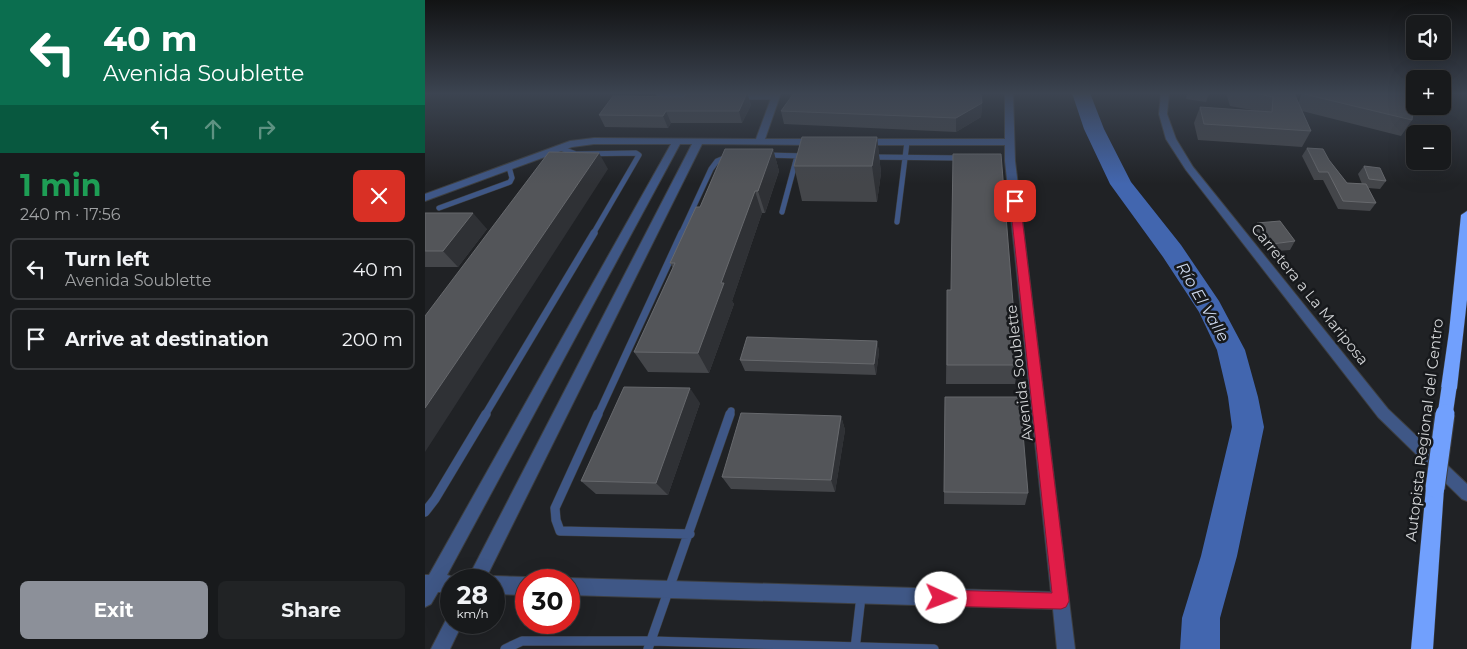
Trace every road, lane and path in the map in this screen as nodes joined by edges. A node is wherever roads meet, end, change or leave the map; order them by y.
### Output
1 (766, 123) edge
2 (1009, 123) edge
3 (1166, 123) edge
4 (677, 141) junction
5 (698, 142) junction
6 (759, 142) junction
7 (801, 142) junction
8 (830, 142) edge
9 (849, 142) edge
10 (907, 142) junction
11 (1009, 142) junction
12 (559, 148) junction
13 (737, 155) edge
14 (754, 155) edge
15 (797, 156) junction
16 (807, 156) edge
17 (866, 157) edge
18 (905, 158) junction
19 (973, 158) edge
20 (509, 167) junction
21 (425, 198) edge
22 (439, 208) dead end
23 (782, 212) dead end
24 (1467, 216) edge
25 (897, 222) dead end
26 (731, 411) dead end
27 (1467, 494) edge
28 (425, 512) edge
29 (689, 534) junction
30 (482, 569) edge
31 (429, 583) edge
32 (580, 587) edge
33 (670, 590) junction
34 (861, 596) junction
35 (425, 598) edge
36 (1061, 601) junction
37 (448, 634) edge
38 (649, 645) edge
39 (855, 648) edge
40 (440, 649) edge
41 (505, 649) edge
42 (934, 649) edge
43 (1066, 649) edge
44 (1422, 649) edge

1 - 6 street
2 - 11 street, Avenida Soublette
3 - 27 street, Carretera a La Mariposa
4 - 5 street
4 - 12 street
4 - 31 street
5 - 6 street
5 - 30 street
6 - 7 street
7 - 8 street
7 - 15 lane
9 - 10 street
10 - 11 street
10 - 18 lane
11 - 36 street, Avenida Soublette
12 - 20 street
12 - 28 lane
13 - 29 lane
14 - 15 lane
15 - 16 lane
15 - 23 lane
17 - 18 lane
18 - 19 lane
18 - 25 lane
20 - 21 street
20 - 22 lane
24 - 44 highway, Autopista Regional del Centro, bridge
26 - 29 lane
29 - 33 lane
31 - 35 street
32 - 33 street
33 - 34 street
33 - 38 lane
34 - 36 street
34 - 39 lane
36 - 43 street, Avenida Soublette
37 - 40 street
38 - 39 lane
38 - 41 lane
39 - 42 lane

